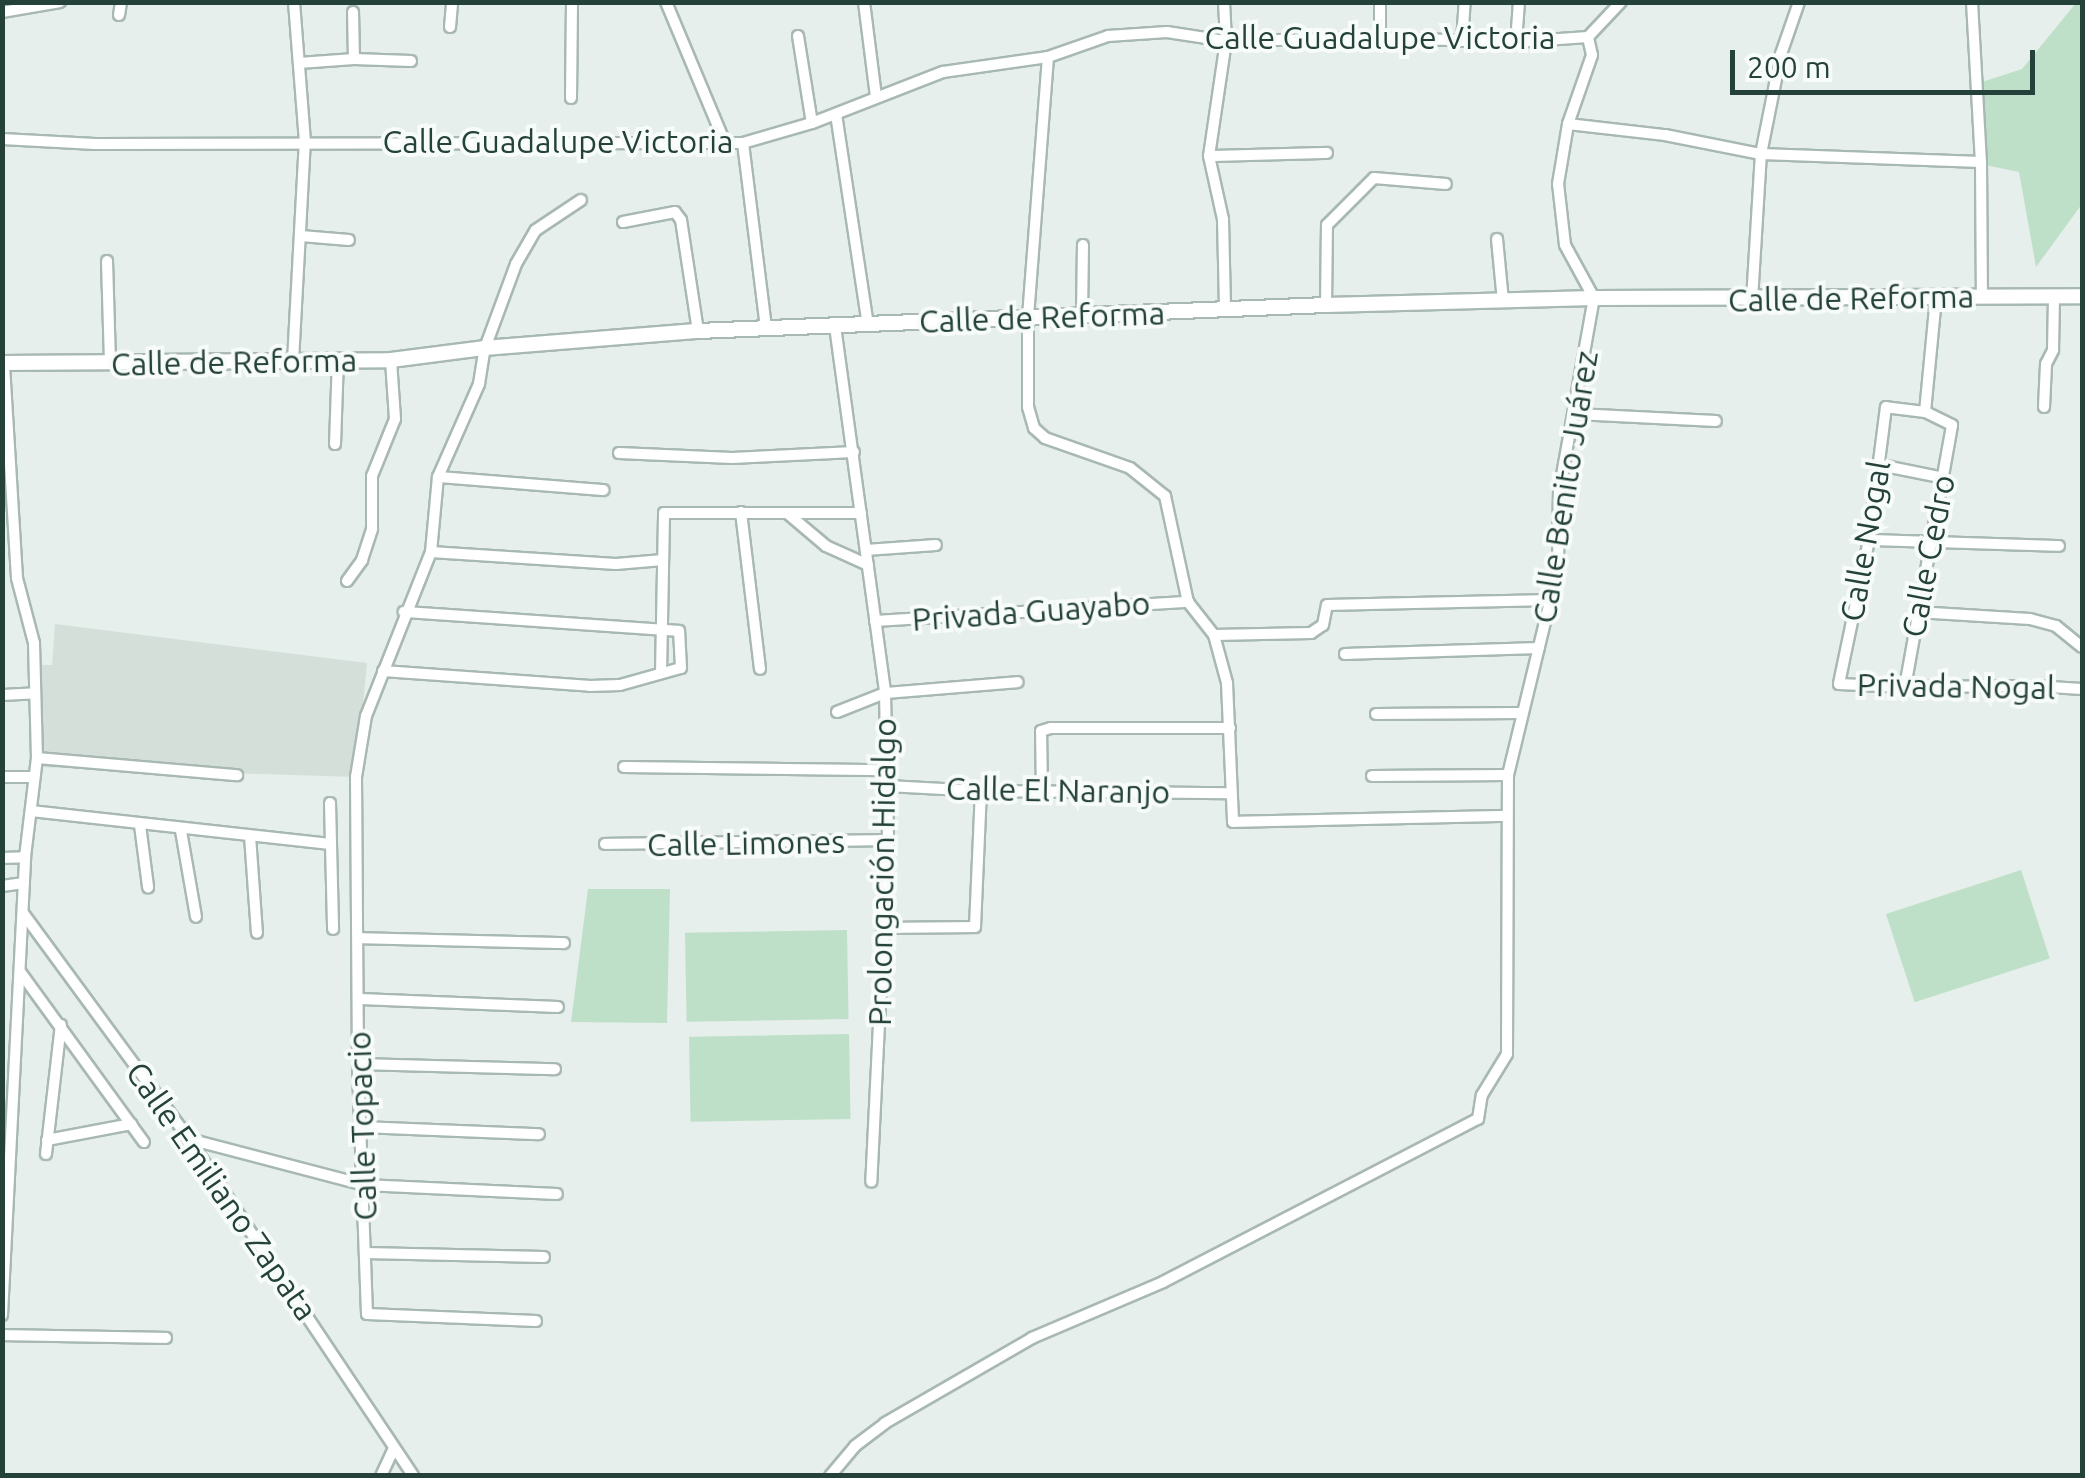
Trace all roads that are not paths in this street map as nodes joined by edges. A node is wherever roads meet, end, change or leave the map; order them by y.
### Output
1 (60, 2) edge
2 (294, 2) edge
3 (452, 2) edge
4 (572, 2) edge
5 (666, 2) edge
6 (864, 2) edge
7 (1224, 2) edge
8 (1380, 2) edge
9 (1465, 2) edge
10 (1518, 2) edge
11 (1621, 2) edge
12 (1799, 2) edge
13 (1972, 2) edge
14 (2, 12) edge
15 (353, 12) dead end
16 (450, 27) dead end
17 (798, 36) dead end
18 (1588, 36) junction
19 (1380, 38) junction
20 (1226, 40) junction
21 (1462, 40) junction
22 (1516, 42) junction
23 (1048, 57) junction
24 (354, 58) junction
25 (411, 62) dead end
26 (300, 63) junction
27 (876, 97) junction
28 (571, 98) dead end
29 (836, 114) junction
30 (812, 124) junction
31 (1568, 124) junction
32 (2, 139) edge
33 (305, 142) junction
34 (726, 143) junction
35 (742, 143) junction
36 (1327, 153) dead end
37 (1761, 154) junction
38 (1209, 156) junction
39 (1981, 162) junction
40 (1446, 184) dead end
41 (581, 200) dead end
42 (623, 222) dead end
43 (301, 236) junction
44 (1497, 239) dead end
45 (349, 240) dead end
46 (1083, 245) dead end
47 (107, 261) dead end
48 (1982, 296) junction
49 (2054, 296) junction
50 (2082, 296) edge
51 (1594, 298) junction
52 (1936, 298) junction
53 (1752, 300) junction
54 (1502, 301) junction
55 (1326, 306) junction
56 (1225, 309) junction
57 (1082, 315) junction
58 (1028, 317) junction
59 (868, 324) junction
60 (835, 326) junction
61 (766, 328) junction
62 (698, 331) junction
63 (485, 348) junction
64 (338, 359) junction
65 (391, 360) junction
66 (293, 361) junction
67 (3, 363) edge
68 (110, 364) junction
69 (2044, 407) dead end
70 (1925, 412) junction
71 (1576, 414) junction
72 (1716, 422) dead end
73 (334, 444) dead end
74 (854, 452) junction
75 (619, 453) dead end
76 (1880, 464) junction
77 (438, 477) junction
78 (1944, 478) junction
79 (603, 490) dead end
80 (741, 512) junction
81 (786, 513) junction
82 (862, 513) junction
83 (1869, 540) junction
84 (1933, 543) junction
85 (936, 545) dead end
86 (2059, 546) dead end
87 (866, 550) junction
88 (431, 552) junction
89 (663, 560) junction
90 (868, 566) junction
91 (347, 581) dead end
92 (1552, 600) junction
93 (1188, 602) junction
94 (404, 612) junction
95 (1917, 612) junction
96 (874, 621) junction
97 (664, 629) junction
98 (1214, 635) junction
99 (2082, 647) edge
100 (1539, 648) junction
101 (1345, 654) dead end
102 (760, 670) dead end
103 (383, 671) junction
104 (661, 673) junction
105 (1839, 675) joint
106 (1018, 682) dead end
107 (1904, 686) junction
108 (2082, 689) edge
109 (35, 693) junction
110 (885, 693) junction
111 (2, 694) edge
112 (837, 712) dead end
113 (1520, 713) junction
114 (1376, 714) dead end
115 (1230, 728) junction
116 (37, 758) junction
117 (624, 766) dead end
118 (888, 770) junction
119 (237, 775) dead end
120 (1372, 776) dead end
121 (1508, 776) junction
122 (2, 777) edge
123 (34, 777) junction
124 (887, 786) junction
125 (980, 791) junction
126 (1042, 792) junction
127 (1230, 793) junction
128 (330, 802) dead end
129 (31, 811) junction
130 (1504, 816) junction
131 (140, 826) junction
132 (181, 831) junction
133 (250, 836) junction
134 (888, 840) junction
135 (330, 844) junction
136 (605, 844) dead end
137 (24, 856) junction
138 (2, 858) edge
139 (24, 882) junction
140 (2, 886) edge
141 (148, 887) dead end
142 (22, 912) junction
143 (196, 916) dead end
144 (882, 928) junction
145 (333, 929) dead end
146 (258, 933) dead end
147 (358, 938) junction
148 (564, 944) dead end
149 (20, 972) junction
150 (360, 999) junction
151 (558, 1007) dead end
152 (62, 1024) junction
153 (358, 1064) junction
154 (555, 1069) dead end
155 (132, 1124) junction
156 (362, 1127) junction
157 (8, 1129) edge
158 (539, 1134) dead end
159 (188, 1138) junction
160 (46, 1140) junction
161 (144, 1142) dead end
162 (46, 1154) dead end
163 (871, 1182) dead end
164 (364, 1185) junction
165 (557, 1194) dead end
166 (366, 1253) junction
167 (544, 1257) dead end
168 (3, 1292) edge
169 (2, 1314) edge
170 (536, 1322) dead end
171 (2, 1335) edge
172 (166, 1338) dead end
173 (393, 1450) junction
174 (380, 1476) edge
175 (413, 1476) edge
176 (830, 1476) edge

1 - 14 street
2 - 26 street
3 - 16 street
4 - 28 street
5 - 34 street
6 - 27 street
7 - 20 street
8 - 19 street
9 - 21 street
10 - 22 street
11 - 18 street, Calle Guadalupe Victoria
12 - 37 street
13 - 39 street
15 - 24 street
17 - 30 street
18 - 22 street, Calle Guadalupe Victoria
18 - 31 street
19 - 20 street, Calle Guadalupe Victoria
19 - 21 street, Calle Guadalupe Victoria
20 - 23 street, Calle Guadalupe Victoria
20 - 38 street
21 - 22 street, Calle Guadalupe Victoria
23 - 27 street, Calle Guadalupe Victoria
23 - 58 street
24 - 25 street
24 - 26 street
26 - 33 street
27 - 29 street, Calle Guadalupe Victoria
29 - 30 street, Calle Guadalupe Victoria
29 - 59 street
30 - 35 street, Calle Guadalupe Victoria
31 - 37 street
31 - 51 street
32 - 33 street, Calle Guadalupe Victoria
33 - 34 street, Calle Guadalupe Victoria
33 - 43 street
34 - 35 street, Calle Guadalupe Victoria
35 - 61 street
36 - 38 street
37 - 39 street
37 - 53 street
38 - 56 street
39 - 48 street
40 - 55 street
41 - 63 street, Calle Topacio
42 - 62 street
43 - 45 street
43 - 66 street
44 - 54 street
46 - 57 street
47 - 68 street
48 - 49 main road, Calle de Reforma
48 - 52 main road, Calle de Reforma
49 - 50 main road, Calle de Reforma
49 - 69 street
51 - 53 main road, Calle de Reforma
51 - 54 main road, Calle de Reforma
51 - 71 street, Calle Benito Juárez
52 - 53 main road, Calle de Reforma
52 - 70 street
54 - 55 main road, Calle de Reforma
55 - 56 main road, Calle de Reforma
56 - 57 main road, Calle de Reforma
57 - 58 main road, Calle de Reforma
58 - 59 main road, Calle de Reforma
58 - 93 street
59 - 60 main road, Calle de Reforma
60 - 61 main road, Calle de Reforma
60 - 74 street, Prolongación Hidalgo
61 - 62 main road, Calle de Reforma
62 - 63 main road, Calle de Reforma
63 - 65 main road, Calle de Reforma
63 - 77 street, Calle Topacio
64 - 65 main road, Calle de Reforma
64 - 66 main road, Calle de Reforma
64 - 73 street
65 - 91 street
66 - 68 main road, Calle de Reforma
67 - 68 main road, Calle de Reforma
67 - 109 street
70 - 76 street, Calle Nogal
70 - 78 street, Calle Cedro
71 - 72 street
71 - 92 street, Calle Benito Juárez
74 - 75 street
74 - 82 street, Prolongación Hidalgo
76 - 78 street
76 - 83 street, Calle Nogal
77 - 79 street
77 - 88 street, Calle Topacio
78 - 84 street, Calle Cedro
80 - 81 street
80 - 89 street
80 - 102 street
81 - 82 street
81 - 90 street
82 - 87 street, Prolongación Hidalgo
83 - 84 street
83 - 105 street, Calle Nogal
84 - 86 street
84 - 95 street, Calle Cedro
85 - 87 street
87 - 90 street, Prolongación Hidalgo
88 - 89 street
88 - 94 street, Calle Topacio
89 - 97 street
90 - 96 street, Prolongación Hidalgo
92 - 98 street
92 - 100 street, Calle Benito Juárez
93 - 96 street, Privada Guayabo
93 - 98 street
94 - 97 street
94 - 103 street, Calle Topacio
95 - 99 street
95 - 107 street, Calle Cedro
96 - 110 street, Prolongación Hidalgo
97 - 104 street
97 - 104 street
98 - 115 street
100 - 101 street
100 - 113 street, Calle Benito Juárez
103 - 104 street
103 - 147 street, Calle Topacio
105 - 107 street, Privada Nogal
106 - 110 street
107 - 108 street, Privada Nogal
109 - 111 street
109 - 116 street
110 - 112 street
110 - 118 street, Prolongación Hidalgo
113 - 114 street
113 - 121 street, Calle Benito Juárez
115 - 126 street
115 - 127 street
116 - 119 street
116 - 123 street
117 - 118 street
118 - 124 street, Prolongación Hidalgo
120 - 121 street
121 - 130 street, Calle Benito Juárez
122 - 123 street
123 - 129 street
124 - 125 street, Calle El Naranjo
124 - 134 street, Prolongación Hidalgo
125 - 126 street, Calle El Naranjo
125 - 144 street
126 - 127 street, Calle El Naranjo
127 - 130 street
128 - 135 street
129 - 131 street
129 - 137 street
130 - 176 street, Calle Benito Juárez
131 - 132 street
131 - 141 street
132 - 133 street
132 - 143 street
133 - 135 street
133 - 146 street
134 - 136 street, Calle Limones
134 - 144 street, Prolongación Hidalgo
135 - 145 street
137 - 138 street
137 - 139 street
139 - 140 street
139 - 142 street
142 - 149 street
142 - 159 street, Calle Emiliano Zapata
144 - 163 street, Prolongación Hidalgo
147 - 148 street
147 - 150 street, Calle Topacio
149 - 152 street
149 - 157 street
150 - 151 street
150 - 153 street, Calle Topacio
152 - 155 street
152 - 160 street
153 - 154 street
153 - 156 street, Calle Topacio
155 - 160 street
155 - 161 street
156 - 158 street
156 - 164 street, Calle Topacio
157 - 168 street
159 - 164 street
159 - 173 street, Calle Emiliano Zapata
160 - 162 street
164 - 165 street
164 - 166 street, Calle Topacio
166 - 167 street
166 - 170 street, Calle Topacio
168 - 169 street
171 - 172 street
173 - 174 street
173 - 175 street, Calle Emiliano Zapata

